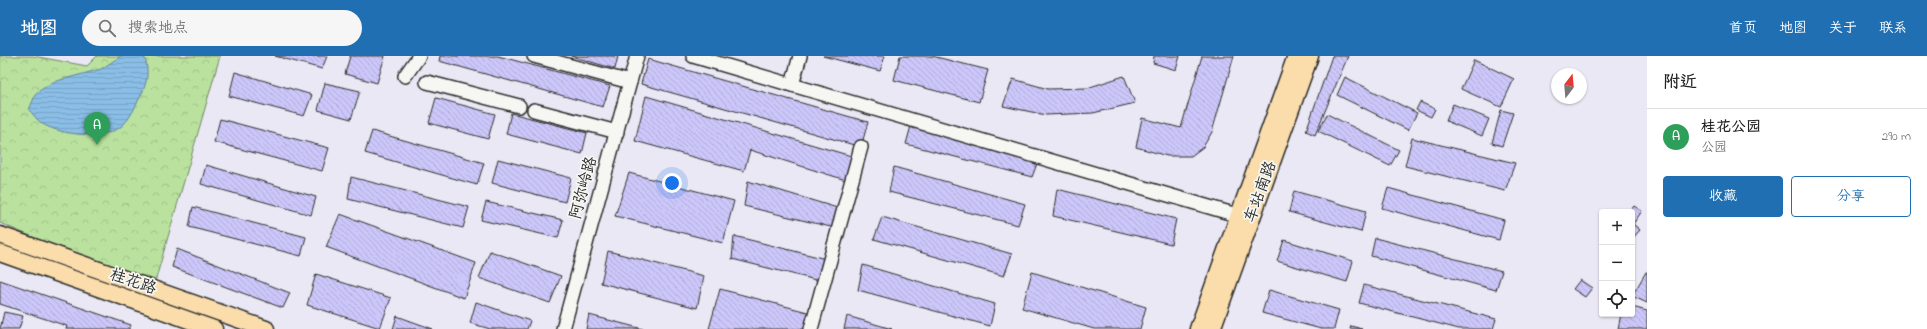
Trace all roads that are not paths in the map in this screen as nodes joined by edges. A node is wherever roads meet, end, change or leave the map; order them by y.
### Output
1 (419, 56) edge
2 (534, 56) edge
3 (637, 56) edge
4 (693, 56) edge
5 (800, 56) edge
6 (1296, 56) edge
7 (1310, 56) edge
8 (406, 76) dead end
9 (427, 82) dead end
10 (630, 82) junction
11 (792, 85) junction
12 (519, 106) dead end
13 (534, 110) dead end
14 (617, 132) junction
15 (861, 147) dead end
16 (1240, 216) junction
17 (0, 235) edge
18 (0, 253) edge
19 (214, 329) edge
20 (266, 329) edge
21 (563, 329) edge
22 (811, 329) edge
23 (1198, 329) edge
24 (1212, 329) edge

1 - 8 street
2 - 10 street
3 - 10 street, 阿弥岭路
4 - 11 street
5 - 11 street
6 - 16 main road, 车站南路
7 - 24 main road, 车站南路
9 - 12 street
10 - 14 street, 阿弥岭路
11 - 16 street
13 - 14 street
14 - 21 street, 阿弥岭路
15 - 22 street
16 - 23 main road, 车站南路
17 - 20 main road, 桂花路
18 - 19 main road, 桂花路

